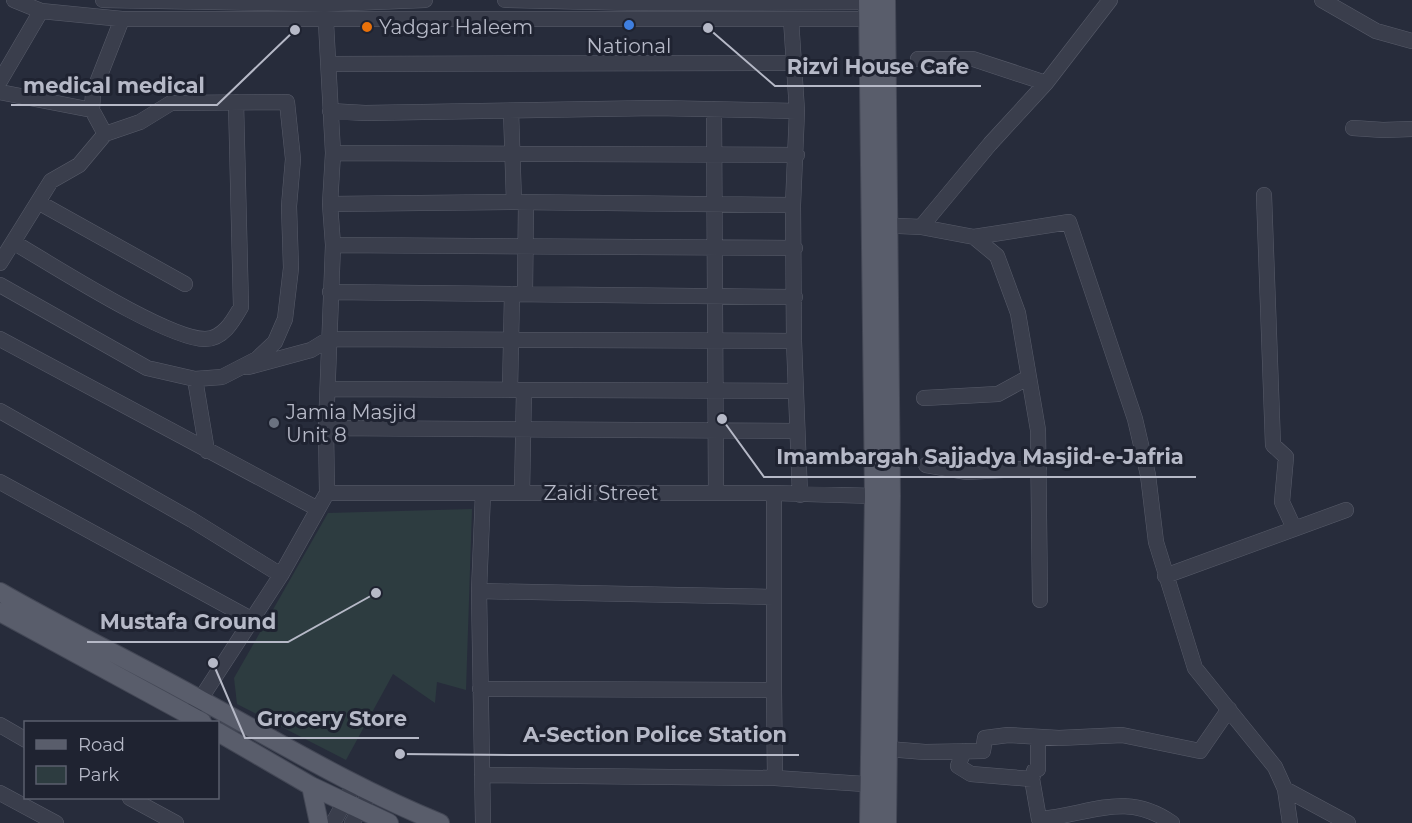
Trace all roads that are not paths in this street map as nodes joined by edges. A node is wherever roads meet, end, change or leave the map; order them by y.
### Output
1 (14, 0) edge
2 (102, 0) edge
3 (425, 0) edge
4 (505, 0) edge
5 (1322, 0) edge
6 (212, 1) edge
7 (638, 1) edge
8 (772, 1) edge
9 (1101, 3) edge
10 (325, 4) junction
11 (877, 7) edge
12 (41, 11) junction
13 (122, 19) junction
14 (791, 19) junction
15 (212, 20) junction
16 (326, 21) junction
17 (1412, 41) edge
18 (918, 59) dead end
19 (793, 63) junction
20 (328, 64) junction
21 (0, 81) edge
22 (1046, 83) junction
23 (0, 92) edge
24 (236, 102) junction
25 (714, 109) junction
26 (93, 110) junction
27 (330, 111) junction
28 (511, 111) junction
29 (797, 111) junction
30 (1353, 128) dead end
31 (1412, 129) edge
32 (105, 134) junction
33 (333, 153) junction
34 (512, 154) junction
35 (714, 155) junction
36 (796, 155) junction
37 (1264, 195) dead end
38 (38, 202) junction
39 (520, 202) junction
40 (714, 203) junction
41 (330, 204) junction
42 (793, 205) junction
43 (878, 225) junction
44 (921, 227) junction
45 (974, 237) junction
46 (13, 242) junction
47 (333, 245) junction
48 (525, 246) junction
49 (714, 247) junction
50 (795, 248) junction
51 (0, 263) edge
52 (185, 284) dead end
53 (0, 285) edge
54 (330, 292) junction
55 (519, 294) junction
56 (715, 296) junction
57 (795, 297) junction
58 (0, 339) edge
59 (329, 339) junction
60 (511, 340) junction
61 (715, 341) junction
62 (794, 341) junction
63 (239, 368) junction
64 (1029, 377) junction
65 (195, 379) junction
66 (328, 389) junction
67 (517, 390) junction
68 (715, 391) junction
69 (795, 391) junction
70 (924, 398) dead end
71 (0, 411) edge
72 (326, 428) junction
73 (523, 429) junction
74 (715, 430) junction
75 (797, 431) junction
76 (207, 451) junction
77 (926, 465) dead end
78 (1039, 468) junction
79 (0, 482) edge
80 (327, 493) junction
81 (483, 493) junction
82 (522, 493) junction
83 (716, 493) junction
84 (774, 493) junction
85 (800, 495) junction
86 (874, 496) junction
87 (318, 509) junction
88 (1346, 510) dead end
89 (1294, 528) junction
90 (281, 575) junction
91 (1165, 576) junction
92 (479, 591) junction
93 (0, 592) edge
94 (774, 597) junction
95 (1040, 600) dead end
96 (0, 612) edge
97 (251, 620) junction
98 (480, 688) junction
99 (774, 690) junction
100 (201, 699) junction
101 (1229, 708) junction
102 (196, 719) edge
103 (0, 725) edge
104 (219, 733) edge
105 (1038, 737) junction
106 (24, 739) edge
107 (888, 749) junction
108 (964, 751) junction
109 (482, 775) junction
110 (775, 778) junction
111 (1032, 779) junction
112 (354, 784) junction
113 (879, 785) junction
114 (311, 786) junction
115 (1285, 789) junction
116 (0, 793) edge
117 (370, 793) junction
118 (132, 799) edge
119 (352, 812) edge
120 (1079, 818) edge
121 (57, 823) edge
122 (177, 823) edge
123 (319, 823) edge
124 (333, 823) edge
125 (389, 823) edge
126 (440, 823) edge
127 (483, 823) edge
128 (869, 823) edge
129 (887, 823) edge
130 (1172, 823) edge
131 (1290, 823) edge
132 (1348, 823) edge

1 - 12 street
2 - 6 street
3 - 10 street
4 - 7 street
5 - 17 street
6 - 10 street
6 - 15 street
7 - 8 street
8 - 11 street
9 - 22 street
10 - 16 street
11 - 14 street
11 - 43 main road
12 - 13 street
12 - 21 street
13 - 15 street
13 - 26 street
14 - 16 street
14 - 19 street
15 - 16 street
16 - 20 street
18 - 22 street
19 - 20 street
19 - 29 street
20 - 27 street
22 - 44 street
23 - 26 street
24 - 32 street
24 - 46 street
24 - 63 street
25 - 28 street
25 - 29 street
25 - 35 street
26 - 32 street
27 - 28 street
27 - 33 street
28 - 34 street
29 - 36 street
30 - 31 street
32 - 38 street
33 - 34 street
33 - 41 street
34 - 35 street
34 - 39 street
35 - 36 street
35 - 40 street
36 - 42 street
37 - 89 street
38 - 46 street
38 - 52 street
39 - 40 street
39 - 41 street
39 - 48 street
40 - 42 street
40 - 49 street
41 - 47 street
42 - 50 street
43 - 44 street
43 - 86 main road
43 - 107 main road
44 - 45 street
45 - 64 street
45 - 91 street
46 - 51 street
47 - 48 street
47 - 54 street
48 - 49 street
48 - 55 street
49 - 50 street
49 - 56 street
50 - 57 street
53 - 65 street
54 - 55 street
54 - 59 street
55 - 56 street
55 - 60 street
56 - 57 street
56 - 61 street
57 - 62 street
58 - 76 street
59 - 60 street
59 - 63 street
59 - 66 street
60 - 61 street
60 - 67 street
61 - 62 street
61 - 68 street
62 - 69 street
63 - 65 street
64 - 70 street
64 - 78 street
65 - 76 street
66 - 67 street
66 - 72 street
67 - 68 street
67 - 73 street
68 - 69 street
68 - 74 street
69 - 75 street
71 - 90 street
72 - 73 street
72 - 80 street
73 - 74 street
73 - 82 street
74 - 75 street
74 - 83 street
75 - 85 street
76 - 87 street
77 - 78 street
78 - 95 street
79 - 97 street
80 - 81 street, Zaidi Street
80 - 87 street
81 - 82 street, Zaidi Street
81 - 92 street
82 - 83 street, Zaidi Street
83 - 84 street, Zaidi Street
84 - 85 street, Zaidi Street
84 - 94 street
85 - 86 street, Zaidi Street
86 - 113 main road
87 - 90 street
88 - 89 street
89 - 91 street
90 - 97 street
91 - 101 street
92 - 94 street
92 - 98 street
93 - 100 main road
94 - 99 street
96 - 102 main road
97 - 100 street
98 - 99 street
98 - 109 street
99 - 110 street
100 - 102 street
100 - 112 main road
101 - 105 street
101 - 115 street
103 - 106 street
104 - 114 main road
105 - 108 street
105 - 111 street
107 - 108 street
107 - 113 main road
108 - 111 street
109 - 110 street
109 - 127 street
110 - 113 street
111 - 120 street
112 - 117 main road
112 - 119 street
113 - 128 main road
113 - 129 main road
114 - 119 main road
114 - 123 main road
115 - 131 street
115 - 132 street
116 - 121 street
117 - 119 street
117 - 126 main road
118 - 122 street
119 - 124 street
119 - 125 main road
120 - 130 street

